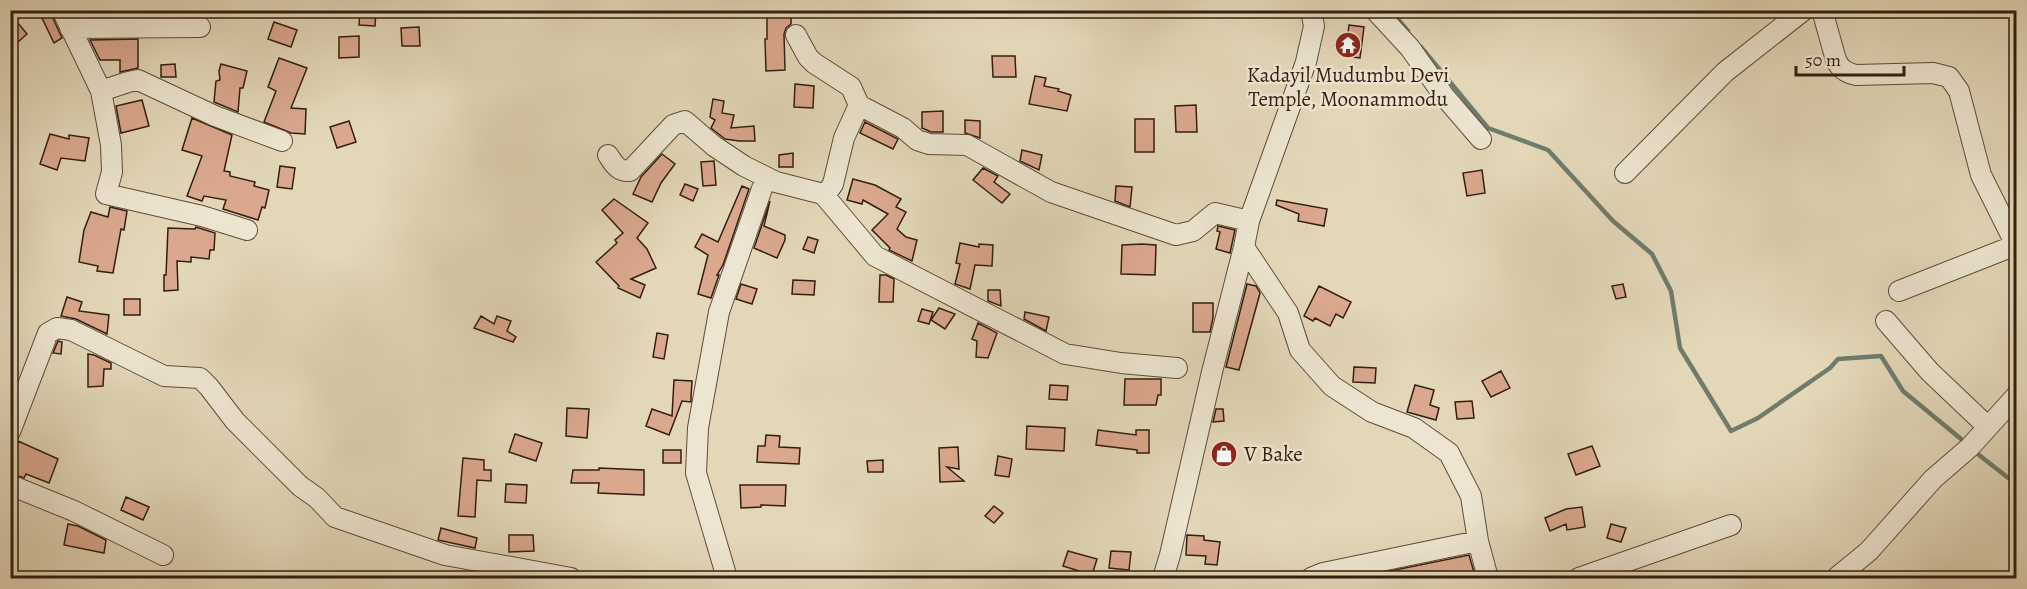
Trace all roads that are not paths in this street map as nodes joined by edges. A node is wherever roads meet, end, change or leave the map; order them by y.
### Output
1 (1311, 10) edge
2 (1375, 10) edge
3 (1804, 10) edge
4 (1822, 10) edge
5 (66, 19) edge
6 (200, 27) dead end
7 (796, 35) dead end
8 (101, 91) junction
9 (859, 105) junction
10 (1481, 139) dead end
11 (282, 141) dead end
12 (608, 155) dead end
13 (1625, 173) dead end
14 (765, 177) junction
15 (823, 194) junction
16 (1249, 221) junction
17 (247, 230) dead end
18 (2016, 245) edge
19 (1244, 247) junction
20 (1899, 291) dead end
21 (1886, 321) dead end
22 (1176, 368) dead end
23 (2016, 396) edge
24 (1988, 427) junction
25 (10, 432) edge
26 (10, 485) edge
27 (1731, 525) dead end
28 (1478, 541) junction
29 (163, 555) dead end
30 (571, 579) edge
31 (727, 579) edge
32 (1163, 579) edge
33 (1311, 579) edge
34 (1488, 579) edge
35 (1579, 579) edge
36 (1836, 579) edge

1 - 16 street
2 - 10 street
3 - 13 street
4 - 18 street
5 - 6 street
5 - 8 street
7 - 9 street
8 - 11 street
8 - 17 street
9 - 15 street
9 - 16 street
12 - 14 street
14 - 15 street
14 - 31 street
15 - 22 street
16 - 19 street
18 - 20 street
19 - 28 street
19 - 32 street
21 - 24 street
23 - 24 street
24 - 36 street
25 - 30 street
26 - 29 street
27 - 35 street
28 - 33 street
28 - 34 street

